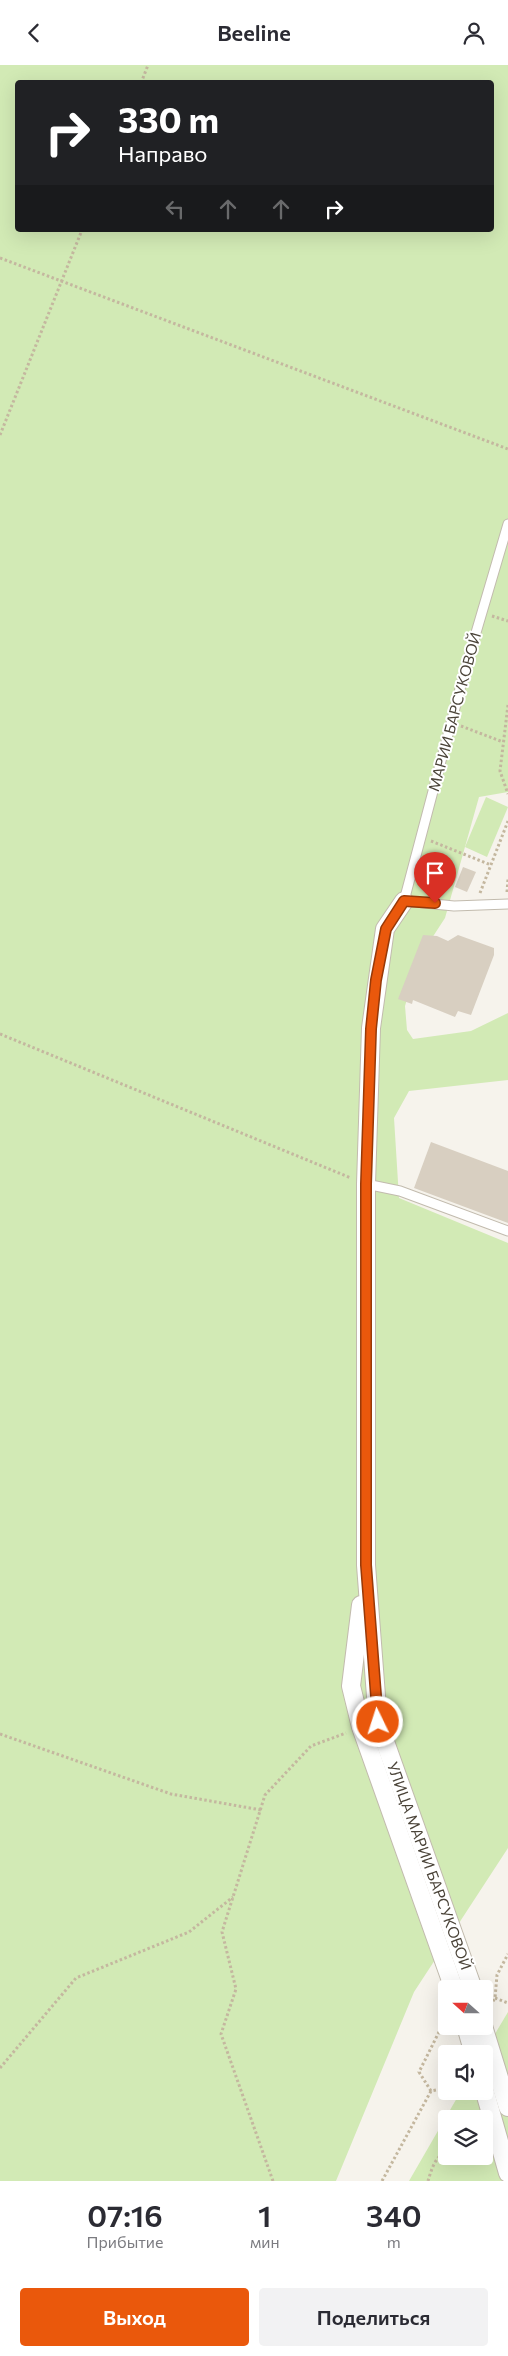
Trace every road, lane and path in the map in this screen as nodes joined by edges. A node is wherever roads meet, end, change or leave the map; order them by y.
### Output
1 (148, 65) edge
2 (142, 80) edge
3 (81, 232) edge
4 (0, 259) edge
5 (61, 281) junction
6 (0, 435) edge
7 (508, 449) edge
8 (508, 523) edge
9 (508, 705) edge
10 (507, 711) edge
11 (451, 723) junction
12 (503, 742) junction
13 (508, 794) edge
14 (508, 821) edge
15 (421, 837) junction
16 (491, 865) junction
17 (508, 879) edge
18 (508, 898) edge
19 (404, 901) junction
20 (508, 904) edge
21 (475, 905) junction
22 (0, 1034) edge
23 (366, 1184) junction
24 (508, 1231) edge
25 (366, 1565) junction
26 (361, 1727) junction
27 (0, 1734) edge
28 (261, 1810) junction
29 (234, 1896) junction
30 (508, 1954) edge
31 (451, 1980) edge
32 (469, 1980) edge
33 (495, 1998) junction
34 (493, 2001) edge
35 (508, 2003) edge
36 (438, 2034) edge
37 (487, 2035) edge
38 (0, 2068) edge
39 (438, 2090) edge
40 (431, 2091) junction
41 (487, 2100) edge
42 (508, 2107) edge
43 (438, 2159) edge
44 (508, 2173) edge
45 (273, 2181) edge
46 (382, 2181) edge
47 (428, 2181) edge

1 - 2 path
3 - 5 path
4 - 5 path
5 - 6 path
5 - 7 path
8 - 11 lane, МАРИИ БАРСУКОВОЙ
9 - 10 path
10 - 12 path
11 - 12 path
11 - 15 lane, МАРИИ БАРСУКОВОЙ
12 - 13 path
14 - 16 path
15 - 16 path
15 - 19 lane, МАРИИ БАРСУКОВОЙ
16 - 21 path
17 - 18 path
19 - 21 lane
19 - 23 street, УЛИЦА МАРИИ БАРСУКОВОЙ
20 - 21 lane
22 - 23 path
23 - 24 lane
23 - 25 street, УЛИЦА МАРИИ БАРСУКОВОЙ
25 - 26 street, УЛИЦА МАРИИ БАРСУКОВОЙ
25 - 32 street, УЛИЦА МАРИИ БАРСУКОВОЙ
26 - 28 path
26 - 31 street, УЛИЦА МАРИИ БАРСУКОВОЙ
27 - 28 path
28 - 29 path
29 - 38 path
29 - 45 path
30 - 33 path
33 - 34 path
33 - 35 path
36 - 40 path
37 - 42 street
39 - 40 path
40 - 46 path
41 - 44 street
43 - 47 path

